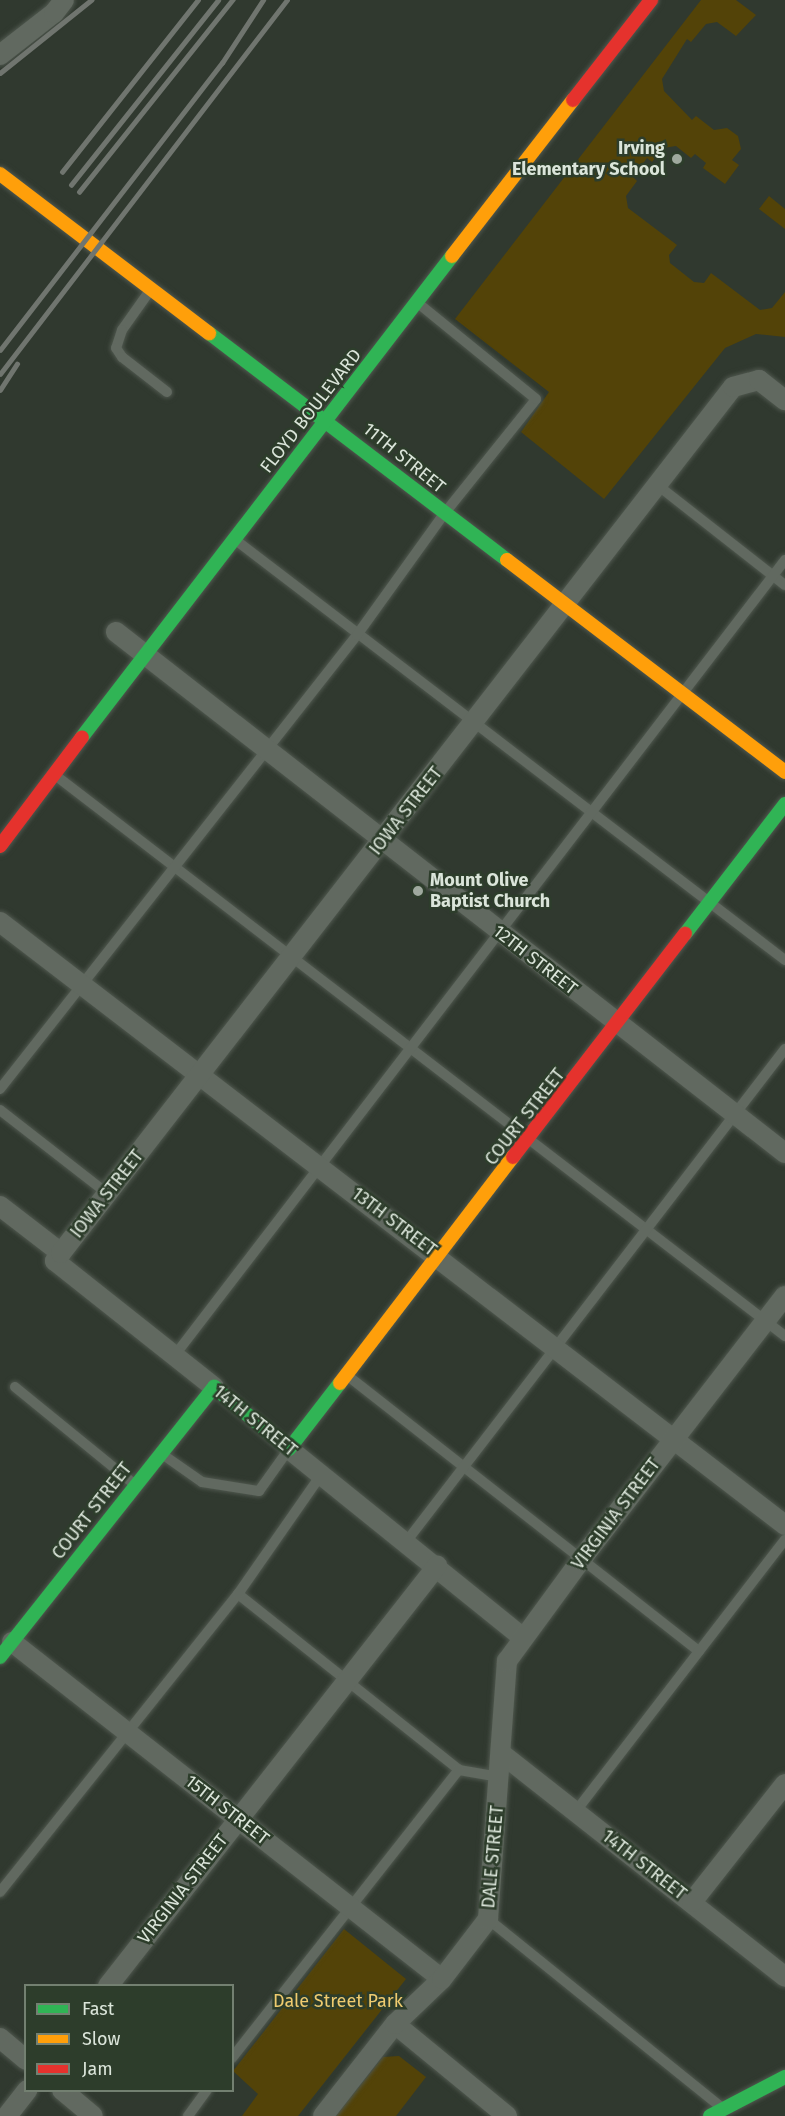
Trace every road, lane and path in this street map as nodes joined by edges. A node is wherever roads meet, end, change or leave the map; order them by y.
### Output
1 (64, 0) edge
2 (651, 0) edge
3 (0, 56) edge
4 (0, 174) edge
5 (152, 286) junction
6 (417, 302) junction
7 (167, 392) dead end
8 (785, 400) edge
9 (328, 420) junction
10 (656, 484) junction
11 (444, 514) junction
12 (233, 538) junction
13 (785, 560) edge
14 (773, 575) junction
15 (785, 585) edge
16 (563, 604) junction
17 (116, 633) dead end
18 (357, 635) junction
19 (146, 656) junction
20 (682, 694) junction
21 (474, 724) junction
22 (265, 748) junction
23 (785, 772) edge
24 (55, 775) junction
25 (785, 804) edge
26 (591, 811) junction
27 (383, 840) junction
28 (0, 846) edge
29 (172, 867) junction
30 (711, 904) junction
31 (0, 922) edge
32 (501, 934) junction
33 (292, 958) junction
34 (785, 960) edge
35 (79, 985) junction
36 (618, 1026) junction
37 (408, 1049) junction
38 (785, 1050) edge
39 (200, 1075) junction
40 (0, 1089) edge
41 (0, 1110) edge
42 (736, 1115) junction
43 (531, 1139) junction
44 (785, 1153) edge
45 (317, 1165) junction
46 (108, 1194) junction
47 (0, 1206) edge
48 (646, 1230) junction
49 (61, 1253) junction
50 (440, 1257) junction
51 (785, 1296) edge
52 (765, 1320) junction
53 (785, 1336) edge
54 (555, 1348) junction
55 (174, 1355) junction
56 (346, 1375) junction
57 (15, 1387) dead end
58 (214, 1388) junction
59 (674, 1439) junction
60 (289, 1449) junction
61 (161, 1453) junction
62 (466, 1466) junction
63 (321, 1475) junction
64 (135, 1485) junction
65 (785, 1525) edge
66 (785, 1540) edge
67 (406, 1542) junction
68 (583, 1557) junction
69 (437, 1566) junction
70 (238, 1594) junction
71 (522, 1637) junction
72 (4, 1650) edge
73 (699, 1651) junction
74 (348, 1679) junction
75 (125, 1731) junction
76 (502, 1754) junction
77 (459, 1770) junction
78 (499, 1777) junction
79 (785, 1784) edge
80 (576, 1811) junction
81 (238, 1819) junction
82 (0, 1892) edge
83 (692, 1902) junction
84 (351, 1905) junction
85 (488, 1919) junction
86 (785, 1977) edge
87 (442, 1979) junction
88 (110, 1984) edge
89 (395, 2024) junction
90 (0, 2038) edge
91 (234, 2055) edge
92 (24, 2058) edge
93 (785, 2077) edge
94 (26, 2092) edge
95 (63, 2092) edge
96 (206, 2092) edge
97 (722, 2108) junction
98 (7, 2116) edge
99 (93, 2116) edge
100 (188, 2116) edge
101 (323, 2116) edge
102 (507, 2116) edge
103 (710, 2116) edge

1 - 3 street
2 - 6 main road, FLOYD BOULEVARD
4 - 5 main road, 11TH STREET
5 - 7 lane
5 - 9 main road, 11TH STREET
6 - 9 main road, FLOYD BOULEVARD
6 - 11 lane
8 - 10 street, IOWA STREET
9 - 11 main road, 11TH STREET
9 - 12 main road, FLOYD BOULEVARD
10 - 14 lane
10 - 16 street, IOWA STREET
11 - 16 main road, 11TH STREET
11 - 18 lane
12 - 18 lane
12 - 19 main road, FLOYD BOULEVARD
13 - 14 lane
14 - 15 lane
14 - 20 lane
16 - 20 main road, 11TH STREET
16 - 21 street, IOWA STREET
17 - 19 street, 12TH STREET
18 - 21 lane
18 - 22 lane
19 - 22 street, 12TH STREET
19 - 24 main road, FLOYD BOULEVARD
20 - 23 main road, 11TH STREET
20 - 26 lane
21 - 26 lane
21 - 27 street, IOWA STREET
22 - 27 street, 12TH STREET
22 - 29 lane
24 - 28 main road, FLOYD BOULEVARD
24 - 29 lane
25 - 30 main road, COURT STREET
26 - 30 lane
26 - 32 lane
27 - 32 street, 12TH STREET
27 - 33 street, IOWA STREET
29 - 33 lane
29 - 35 lane
30 - 34 lane
30 - 36 main road, COURT STREET
31 - 35 street, 13TH STREET
32 - 36 street, 12TH STREET
32 - 37 lane
33 - 37 lane
33 - 39 street, IOWA STREET
35 - 39 street, 13TH STREET
35 - 40 lane
36 - 42 street, 12TH STREET
36 - 43 main road, COURT STREET
37 - 43 lane
37 - 45 lane
38 - 42 lane
39 - 45 street, 13TH STREET
39 - 46 street, IOWA STREET
41 - 46 lane
42 - 44 street, 12TH STREET
42 - 48 lane
43 - 48 lane
43 - 50 main road, COURT STREET
45 - 50 street, 13TH STREET
45 - 55 lane
46 - 49 street, IOWA STREET
47 - 49 street, 14TH STREET
48 - 52 lane
48 - 54 lane
49 - 55 street, 14TH STREET
50 - 54 street, 13TH STREET
50 - 56 main road, COURT STREET
51 - 52 street, VIRGINIA STREET
52 - 53 lane
52 - 59 street, VIRGINIA STREET
54 - 59 street, 13TH STREET
54 - 62 lane
55 - 58 street, 14TH STREET
56 - 60 main road, COURT STREET
56 - 62 lane
57 - 64 lane
58 - 60 main road, 14TH STREET
58 - 61 main road, COURT STREET
59 - 65 street, 13TH STREET
59 - 68 street, VIRGINIA STREET
60 - 61 lane
60 - 63 street, 14TH STREET
61 - 64 main road, COURT STREET
62 - 67 lane
62 - 68 lane
63 - 67 street, 14TH STREET
63 - 70 lane
64 - 72 main road, COURT STREET
66 - 73 lane
67 - 69 street, 14TH STREET
68 - 71 street, VIRGINIA STREET
68 - 73 lane
69 - 71 street, 14TH STREET
69 - 74 street, VIRGINIA STREET
70 - 74 lane
70 - 75 lane
71 - 76 street, VIRGINIA STREET
72 - 75 street, 15TH STREET
73 - 80 lane
74 - 77 lane
74 - 81 street, VIRGINIA STREET
75 - 81 street, 15TH STREET
75 - 82 lane
76 - 78 street, DALE STREET
76 - 80 street, 14TH STREET
77 - 78 lane
77 - 84 lane
78 - 85 street, DALE STREET
79 - 83 street
80 - 83 street, 14TH STREET
81 - 84 street, 15TH STREET
81 - 88 street, VIRGINIA STREET
83 - 86 street, 14TH STREET
84 - 87 street, 15TH STREET
84 - 91 lane
85 - 87 street, DALE STREET
85 - 97 lane
87 - 89 street, DALE STREET
89 - 101 street, DALE STREET
89 - 102 street
90 - 92 street
93 - 97 main road
94 - 98 street
95 - 99 street
96 - 100 lane
97 - 103 main road

